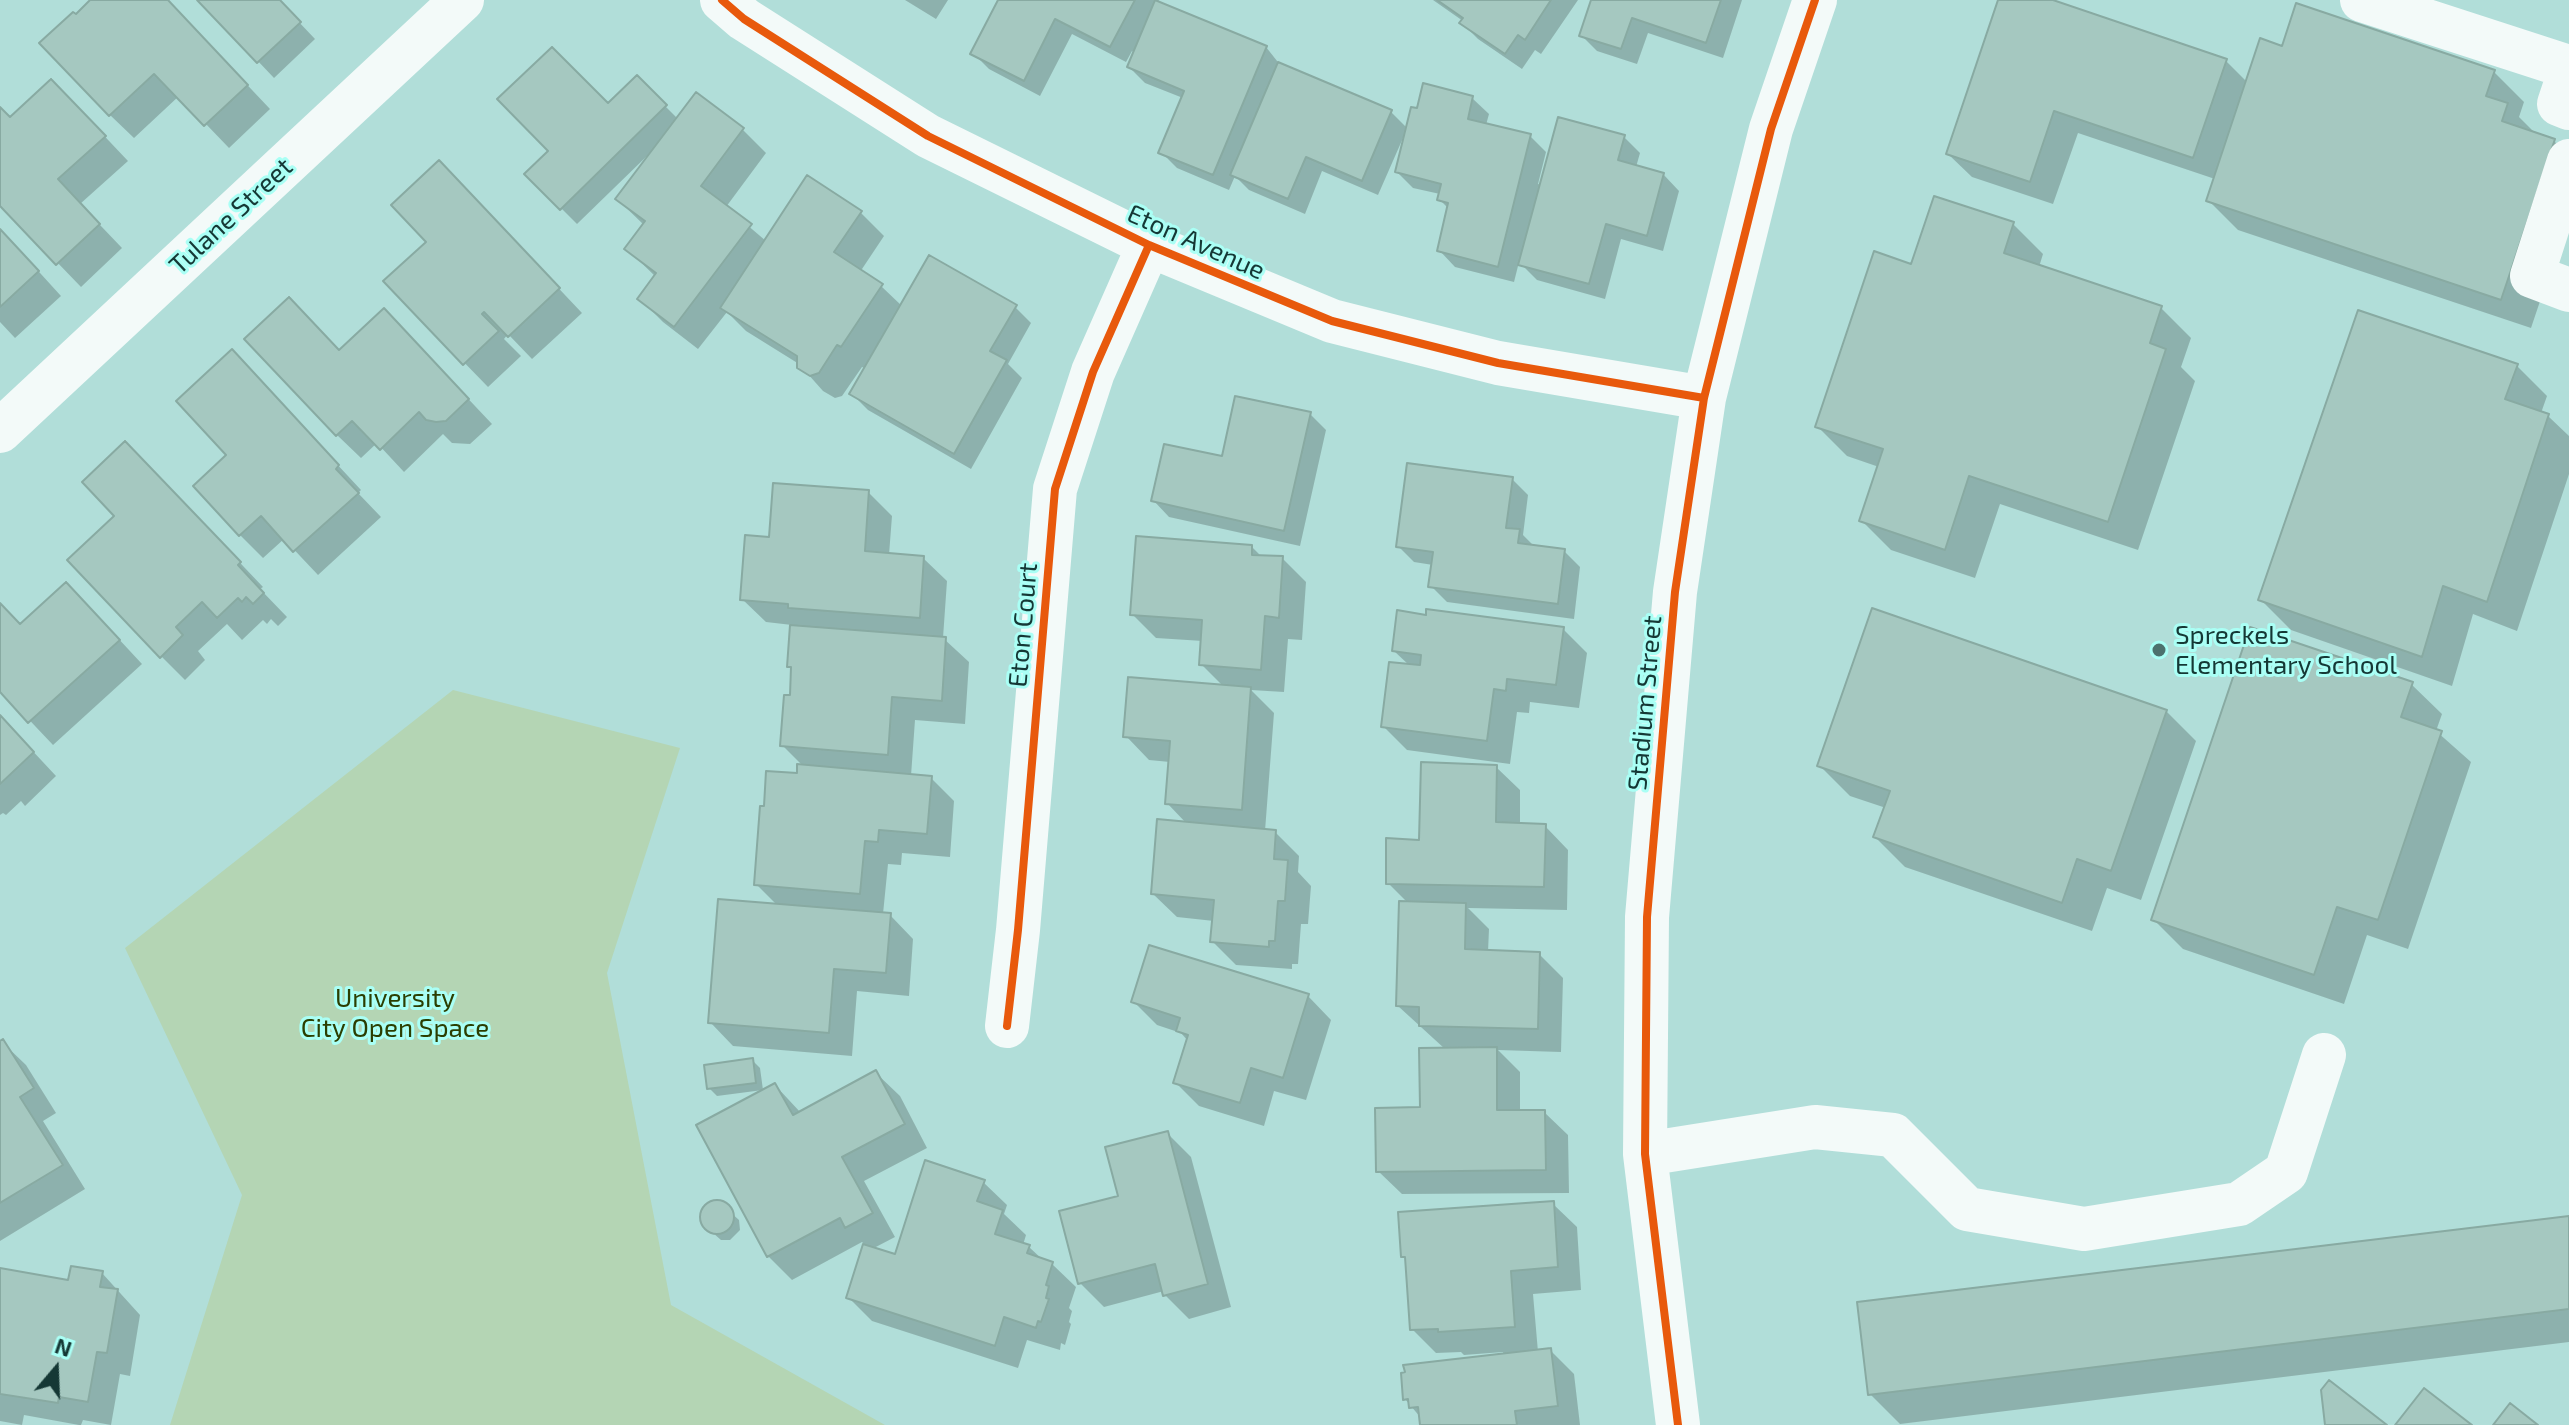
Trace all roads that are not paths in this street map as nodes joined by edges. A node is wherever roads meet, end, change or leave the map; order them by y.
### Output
1 (462, 0) edge
2 (722, 0) edge
3 (1815, 0) edge
4 (2362, 0) edge
5 (2569, 67) edge
6 (2569, 74) edge
7 (2569, 108) edge
8 (2569, 161) edge
9 (1149, 245) junction
10 (2569, 290) edge
11 (1704, 398) junction
12 (0, 431) edge
13 (1007, 1026) dead end
14 (2324, 1055) dead end
15 (1645, 1154) junction
16 (1678, 1425) edge

1 - 12 street, Tulane Street
2 - 9 street, Eton Avenue
3 - 11 street, Stadium Street
4 - 5 street
6 - 7 street
8 - 10 street
9 - 11 street, Eton Avenue
9 - 13 street, Eton Court
11 - 15 street, Stadium Street
14 - 15 street
15 - 16 street, Stadium Street

